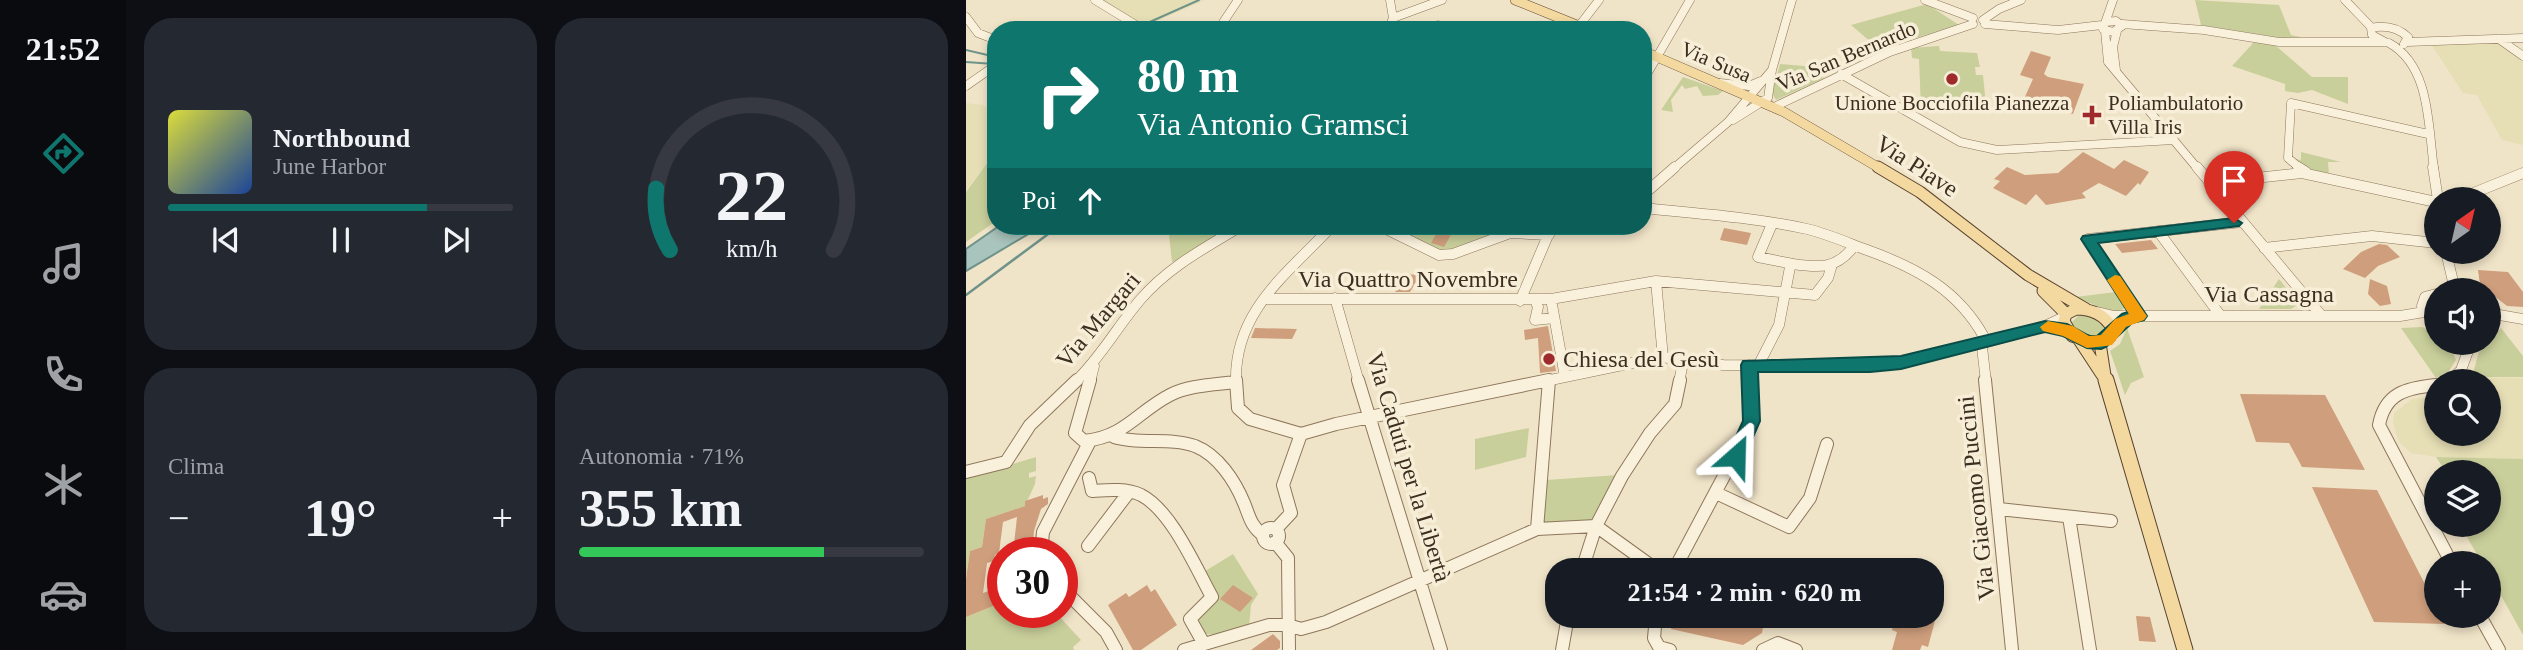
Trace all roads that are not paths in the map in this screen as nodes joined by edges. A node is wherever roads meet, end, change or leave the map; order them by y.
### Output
1 (1095, 0) edge
2 (1238, 0) edge
3 (1390, 0) edge
4 (1442, 0) edge
5 (1515, 0) edge
6 (1600, 0) edge
7 (1690, 0) edge
8 (1792, 0) edge
9 (1925, 0) edge
10 (1964, 0) edge
11 (2021, 0) edge
12 (2113, 0) edge
13 (2344, 0) edge
14 (1958, 11) junction
15 (2109, 13) junction
16 (966, 17) edge
17 (1392, 18) junction
18 (1129, 21) edge
19 (1224, 21) edge
20 (1391, 21) edge
21 (1562, 21) edge
22 (1584, 21) edge
23 (1973, 21) junction
24 (1984, 22) junction
25 (2119, 26) junction
26 (2104, 27) junction
27 (2372, 27) junction
28 (2087, 29) junction
29 (2402, 32) junction
30 (987, 38) edge
31 (2523, 38) edge
32 (2499, 39) junction
33 (2435, 41) junction
34 (2387, 42) junction
35 (2360, 43) junction
36 (2404, 44) junction
37 (2105, 46) junction
38 (1652, 55) edge
39 (2523, 56) edge
40 (1658, 57) junction
41 (1652, 67) edge
42 (1772, 70) junction
43 (2117, 70) junction
44 (987, 71) edge
45 (2104, 72) dead end
46 (1841, 74) junction
47 (1764, 79) junction
48 (1719, 82) junction
49 (966, 86) edge
50 (1769, 89) junction
51 (2292, 92) dead end
52 (1751, 96) junction
53 (2291, 103) junction
54 (1769, 104) junction
55 (1728, 122) junction
56 (2428, 134) junction
57 (2174, 140) junction
58 (2523, 173) edge
59 (2315, 175) junction
60 (2209, 183) junction
61 (1652, 187) edge
62 (2434, 187) edge
63 (2491, 187) edge
64 (2424, 199) edge
65 (1652, 209) edge
66 (2242, 222) junction
67 (1772, 224) junction
68 (2158, 232) junction
69 (1226, 235) edge
70 (1324, 235) edge
71 (1398, 235) edge
72 (1505, 235) edge
73 (1549, 235) edge
74 (2424, 242) edge
75 (1854, 246) junction
76 (2264, 248) junction
77 (1793, 264) junction
78 (1831, 268) junction
79 (2028, 275) junction
80 (1657, 281) junction
81 (1529, 283) junction
82 (1785, 292) junction
83 (1335, 298) junction
84 (1265, 299) junction
85 (1543, 300) junction
86 (2424, 300) edge
87 (1520, 301) junction
88 (2090, 310) junction
89 (2424, 312) joint
90 (2220, 315) junction
91 (2065, 316) junction
92 (2139, 316) junction
93 (2321, 316) junction
94 (2400, 316) junction
95 (2503, 317) edge
96 (1554, 318) junction
97 (2523, 319) edge
98 (2424, 321) edge
99 (2045, 327) junction
100 (2067, 330) junction
101 (2112, 332) junction
102 (2079, 340) junction
103 (1983, 342) junction
104 (2101, 343) junction
105 (1663, 358) junction
106 (1096, 362) junction
107 (1684, 363) junction
108 (1754, 364) junction
109 (1564, 377) junction
110 (2105, 378) junction
111 (1549, 380) junction
112 (1235, 382) junction
113 (2424, 387) edge
114 (1369, 418) junction
115 (1301, 434) junction
116 (1114, 437) junction
117 (1087, 441) junction
118 (1827, 444) dead end
119 (966, 472) edge
120 (1089, 478) dead end
121 (1129, 492) junction
122 (1716, 493) junction
123 (1999, 509) junction
124 (2070, 517) junction
125 (2111, 521) dead end
126 (1596, 526) junction
127 (1537, 528) junction
128 (1272, 535) junction
129 (1043, 537) edge
130 (1088, 546) dead end
131 (2445, 551) edge
132 (1586, 558) edge
133 (1640, 558) edge
134 (1681, 558) edge
135 (1420, 580) junction
136 (1078, 604) edge
137 (1288, 625) junction
138 (1566, 628) edge
139 (1655, 628) edge
140 (2487, 628) edge
141 (1204, 644) junction
142 (1116, 650) edge
143 (1184, 650) edge
144 (1289, 650) edge
145 (1441, 650) edge
146 (1562, 650) edge
147 (1670, 650) edge
148 (1763, 650) edge
149 (1796, 650) edge
150 (2011, 650) edge
151 (2090, 650) edge
152 (2185, 650) edge
153 (2499, 650) edge

1 - 18 street
2 - 19 street
3 - 17 street
4 - 17 street
5 - 21 main road
6 - 22 street
7 - 40 street
8 - 42 street
9 - 14 street
10 - 14 street
11 - 24 street
12 - 15 street
13 - 27 street
14 - 23 street
15 - 25 street
15 - 26 street
16 - 30 street
17 - 20 street
23 - 24 street, Via San Bernardo
23 - 46 street, Via San Bernardo
24 - 28 street, Via San Bernardo
25 - 26 street, Via San Bernardo
25 - 35 street, Via San Bernardo
25 - 43 street
26 - 28 street, Via San Bernardo
26 - 37 street
27 - 29 street
27 - 34 street
27 - 35 street
28 - 37 street
29 - 33 street
29 - 36 street
31 - 32 street
32 - 33 street
32 - 39 street
33 - 36 street
34 - 35 street, Via San Bernardo
34 - 36 street
36 - 56 street
37 - 43 street
38 - 40 main road, Via Susa
40 - 41 street
40 - 48 main road, Via Susa
42 - 47 street
42 - 50 street
43 - 45 street
43 - 57 street
44 - 49 street
46 - 54 street, Via San Bernardo
46 - 57 street
47 - 48 street
47 - 52 street
48 - 52 main road, Via Susa
50 - 52 street
50 - 54 street
51 - 53 street
52 - 54 main road, Via Susa
52 - 55 street
53 - 56 street
53 - 59 street
54 - 55 street, Via San Bernardo
54 - 79 main road, Via Piave
55 - 61 street
56 - 62 street
57 - 60 street
58 - 63 street
59 - 60 street
59 - 64 street
60 - 66 street
65 - 67 street
66 - 68 street
66 - 76 street
67 - 75 street
67 - 77 street
68 - 90 street
68 - 92 street
69 - 106 street, Via Margari
70 - 84 street
71 - 72 street
73 - 81 street
74 - 76 street
75 - 78 street
75 - 103 street
76 - 93 street
77 - 78 street
77 - 82 street
78 - 82 street, Via Quattro Novembre
79 - 88 main road, Via Piave
79 - 91 main road, Via Piave
80 - 82 street, Via Quattro Novembre
80 - 85 street, Via Quattro Novembre
80 - 105 street
81 - 85 street
81 - 87 street
82 - 108 street
83 - 84 street, Via Quattro Novembre
83 - 87 street, Via Quattro Novembre
83 - 114 street, Via Caduti per la Libertà
84 - 112 street
85 - 87 street, Via Quattro Novembre
85 - 96 street
85 - 96 street
86 - 89 street
88 - 91 main road
88 - 92 street, Via Cassagna
88 - 101 main road
89 - 94 street, Via Cassagna
90 - 92 street, Via Cassagna
90 - 93 street, Via Cassagna
91 - 99 street
91 - 100 main road
92 - 101 street, Via Cassagna
93 - 94 street, Via Cassagna
94 - 98 street, Via Cassagna
95 - 97 street
96 - 109 street
99 - 100 street
99 - 103 street
100 - 102 main road
101 - 104 main road
102 - 104 main road
102 - 110 main road
103 - 108 street
103 - 123 street, Via Giacomo Puccini
104 - 110 main road
105 - 107 street
105 - 109 street
106 - 117 street
106 - 119 street, Via Margari
107 - 108 street
107 - 126 street
108 - 122 street
109 - 111 street
110 - 152 main road
111 - 114 street
111 - 127 street
112 - 115 street
112 - 116 street
113 - 131 street
114 - 115 street
114 - 135 street, Via Caduti per la Libertà
115 - 128 street
116 - 117 street
116 - 128 street
117 - 129 street
118 - 122 street
120 - 121 street
121 - 130 street
121 - 141 street
122 - 134 street
123 - 124 street
123 - 150 street, Via Giacomo Puccini
124 - 125 street
124 - 151 street
126 - 127 street
126 - 132 street
126 - 133 street
127 - 135 street
128 - 137 street
135 - 137 street
135 - 145 street, Via Caduti per la Libertà
136 - 142 street
137 - 141 street
137 - 144 street
138 - 146 street
139 - 147 street
140 - 153 street
141 - 143 street
148 - 149 street

